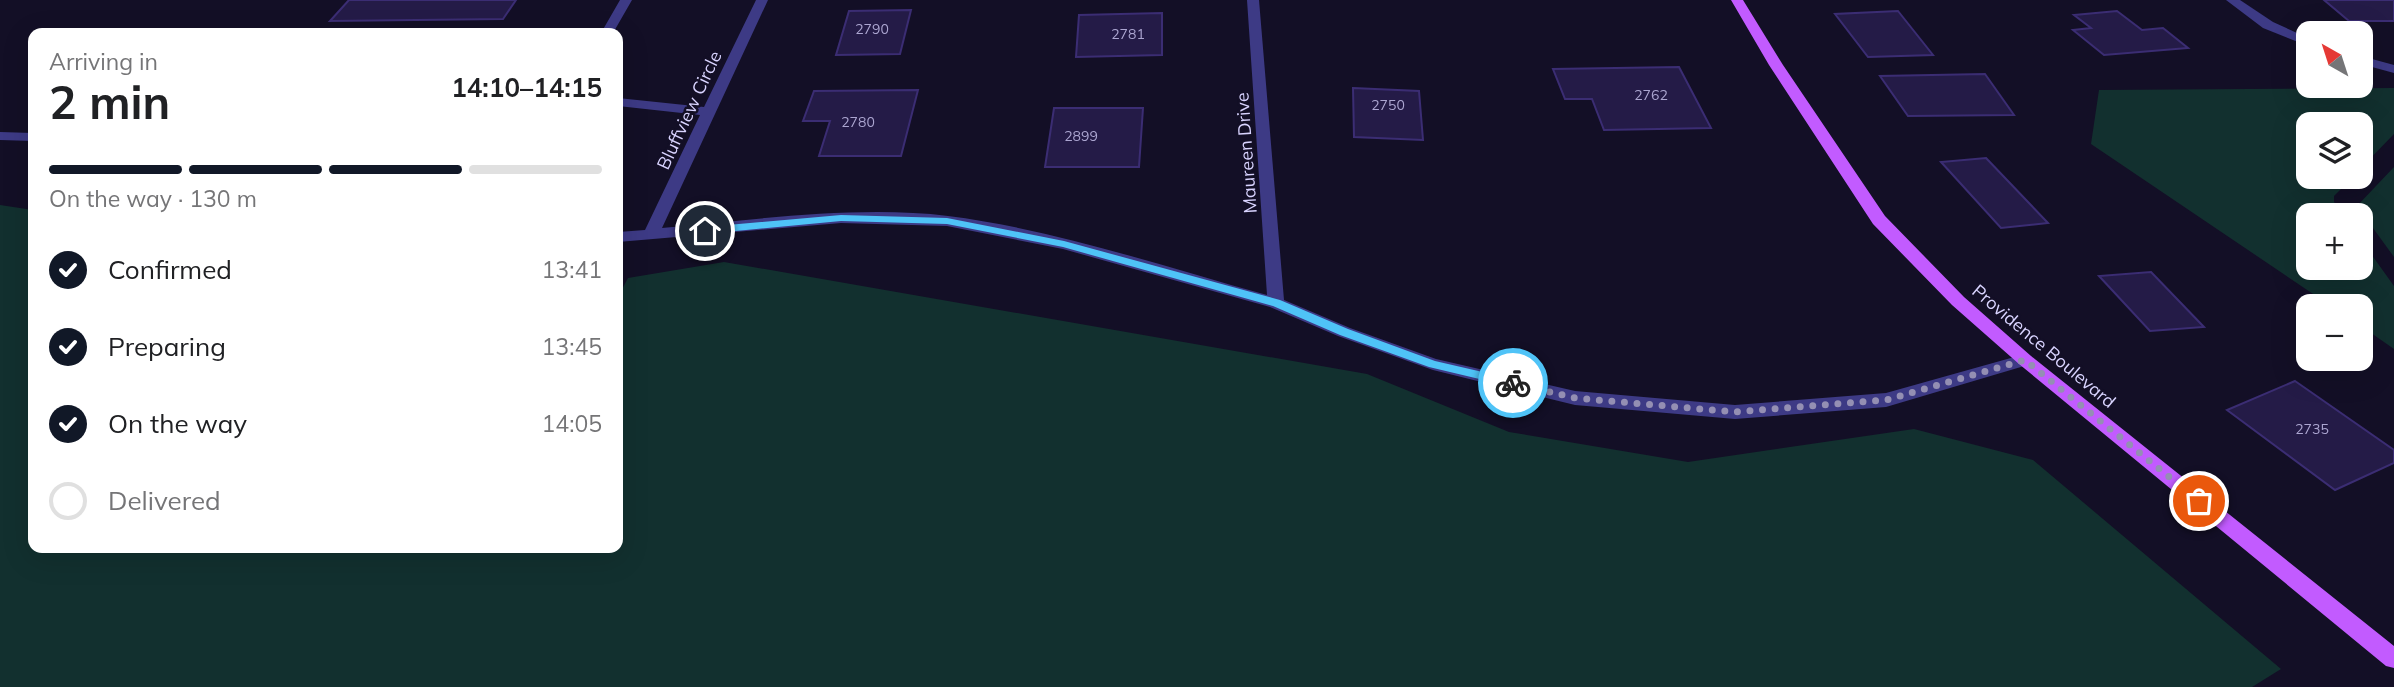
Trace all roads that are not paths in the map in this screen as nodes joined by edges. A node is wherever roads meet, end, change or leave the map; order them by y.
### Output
1 (626, 0) edge
2 (762, 0) edge
3 (1253, 0) edge
4 (1737, 0) edge
5 (2232, 0) edge
6 (610, 28) edge
7 (2296, 38) edge
8 (2373, 63) edge
9 (2394, 69) edge
10 (623, 103) edge
11 (709, 112) junction
12 (0, 136) edge
13 (28, 137) edge
14 (650, 236) junction
15 (623, 237) edge
16 (1276, 303) junction
17 (2025, 360) junction
18 (2394, 659) edge

1 - 6 street
2 - 11 street, Bluffview Circle
3 - 16 street, Maureen Drive
4 - 17 main road, Providence Boulevard
5 - 7 street
8 - 9 street
10 - 11 street
11 - 14 street, Bluffview Circle
12 - 13 street
14 - 15 street
14 - 16 street
16 - 17 street
17 - 18 main road, Providence Boulevard

